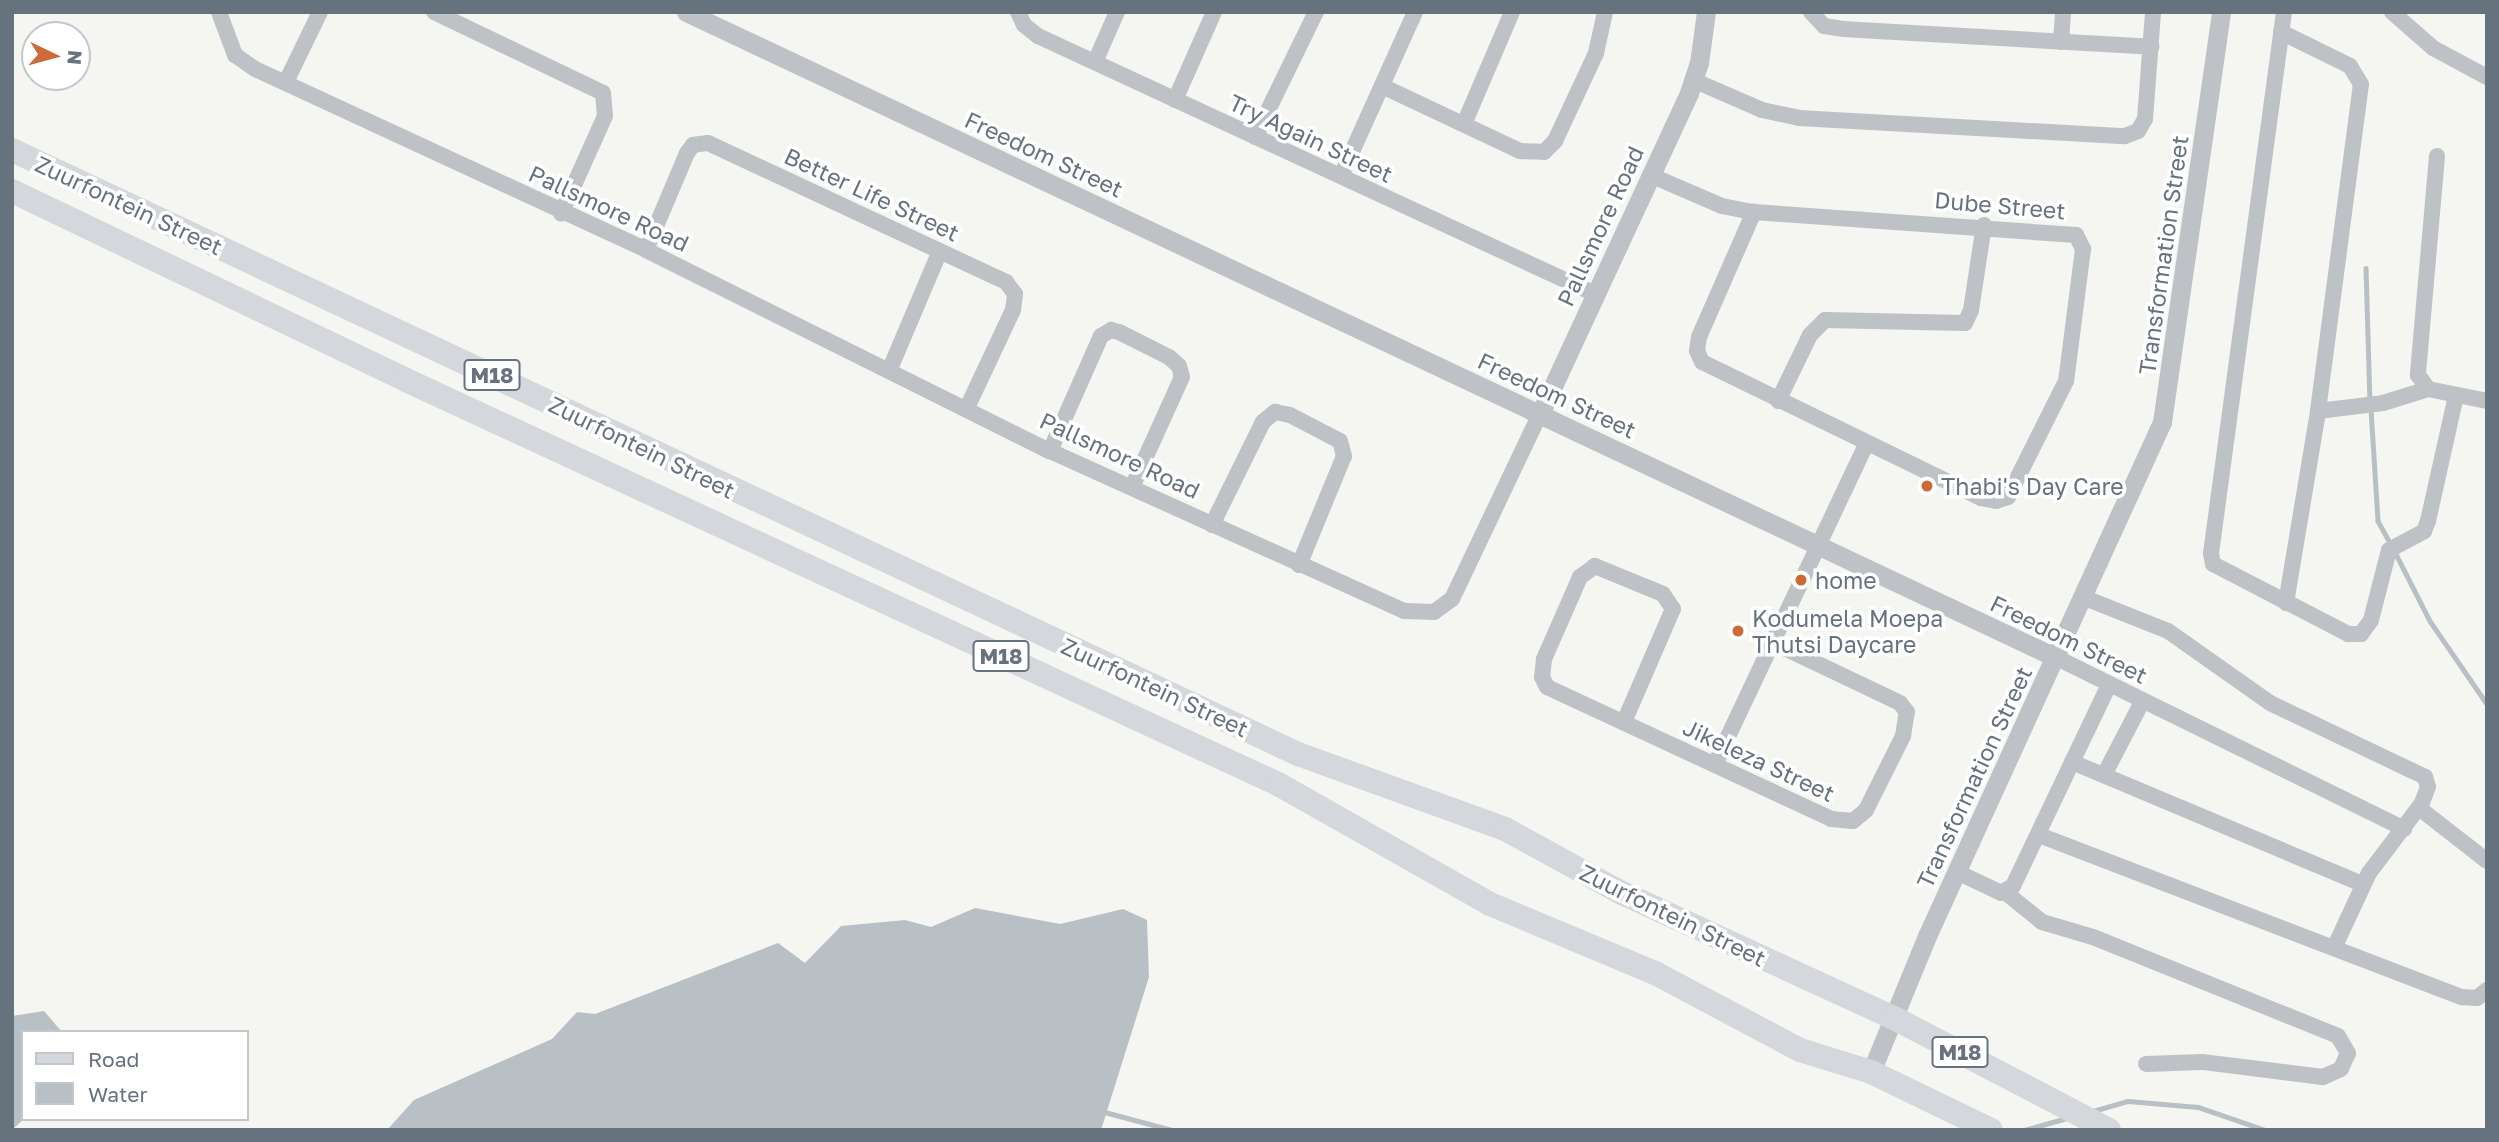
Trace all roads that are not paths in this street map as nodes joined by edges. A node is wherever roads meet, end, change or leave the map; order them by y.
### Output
1 (219, 12) edge
2 (320, 12) edge
3 (434, 12) edge
4 (1018, 12) edge
5 (1117, 12) edge
6 (1214, 12) edge
7 (1316, 12) edge
8 (1415, 12) edge
9 (1512, 12) edge
10 (1605, 12) edge
11 (1706, 12) edge
12 (1811, 12) edge
13 (2063, 12) edge
14 (2153, 12) edge
15 (2221, 12) edge
16 (2284, 12) edge
17 (2392, 12) edge
18 (694, 14) edge
19 (2281, 32) junction
20 (2061, 42) junction
21 (2151, 47) junction
22 (1095, 62) junction
23 (2487, 77) edge
24 (1693, 80) junction
25 (286, 82) junction
26 (1381, 86) junction
27 (1175, 100) junction
28 (1464, 124) junction
29 (1255, 137) junction
30 (12, 150) edge
31 (2437, 156) dead end
32 (1650, 175) junction
33 (1341, 176) junction
34 (12, 191) edge
35 (1754, 212) junction
36 (561, 214) junction
37 (1984, 225) junction
38 (646, 250) junction
39 (940, 251) junction
40 (1595, 294) junction
41 (889, 371) junction
42 (2428, 389) junction
43 (2456, 396) junction
44 (1778, 401) junction
45 (2487, 401) edge
46 (966, 410) junction
47 (2318, 411) junction
48 (1540, 414) junction
49 (1867, 443) junction
50 (1049, 451) junction
51 (1132, 487) junction
52 (1212, 525) junction
53 (1816, 546) junction
54 (1299, 565) junction
55 (2085, 598) junction
56 (2286, 603) junction
57 (1772, 642) junction
58 (2057, 658) junction
59 (2109, 685) junction
60 (2142, 702) junction
61 (1624, 722) junction
62 (2072, 762) junction
63 (1715, 764) junction
64 (2104, 775) junction
65 (2420, 808) junction
66 (2404, 829) junction
67 (2039, 835) junction
68 (2487, 861) edge
69 (1957, 872) junction
70 (2362, 884) junction
71 (2005, 892) junction
72 (2335, 946) junction
73 (2487, 990) edge
74 (1896, 1019) junction
75 (2146, 1064) dead end
76 (1871, 1072) junction
77 (1987, 1128) edge
78 (2109, 1130) edge

1 - 25 street, Pallsmore Road
2 - 25 street
3 - 36 street
4 - 22 street, Try Again Street
5 - 22 street
6 - 27 street
7 - 29 street
8 - 26 street
9 - 28 street
10 - 28 street
11 - 24 street, Pallsmore Road
12 - 20 street
13 - 20 street
14 - 21 street
15 - 55 street, Transformation Street
16 - 19 street
17 - 23 street
18 - 48 street, Freedom Street
19 - 47 street
19 - 56 street
20 - 21 street
21 - 24 street
22 - 27 street, Try Again Street
24 - 32 street, Pallsmore Road
25 - 36 street, Pallsmore Road
26 - 28 street
26 - 33 street
27 - 29 street, Try Again Street
29 - 33 street, Try Again Street
30 - 74 main road, Zuurfontein Street / M18
31 - 42 street
32 - 35 street, Dube Street
32 - 40 street, Pallsmore Road
33 - 40 street, Try Again Street
34 - 76 main road, Zuurfontein Street / M18
35 - 37 street, Dube Street
35 - 44 street
36 - 38 street, Pallsmore Road
37 - 44 street
37 - 49 street, Dube Street
38 - 39 street, Better Life Street
38 - 41 street, Pallsmore Road
39 - 41 street
39 - 46 street, Better Life Street
40 - 48 street, Pallsmore Road
41 - 46 street, Pallsmore Road
42 - 43 street
42 - 47 street
43 - 45 street
43 - 56 street
44 - 49 street
46 - 50 street, Pallsmore Road
47 - 56 street
48 - 53 street, Freedom Street
48 - 54 street, Pallsmore Road
49 - 53 street
50 - 51 street, Pallsmore Road
50 - 51 street
51 - 52 street, Pallsmore Road
52 - 54 street, Pallsmore Road
52 - 54 street
53 - 57 street
53 - 58 street, Freedom Street
55 - 58 street, Transformation Street
55 - 65 street
57 - 63 street
57 - 63 street, Jikeleza Street
58 - 59 street, Freedom Street
58 - 69 street, Transformation Street
59 - 60 street, Freedom Street
59 - 62 street
60 - 64 street
60 - 66 street, Freedom Street
61 - 61 street, Jikeleza Street
61 - 63 street, Jikeleza Street
62 - 64 street
62 - 67 street
64 - 70 street
65 - 66 street
65 - 68 street
66 - 70 street
67 - 71 street
67 - 72 street
69 - 71 street
69 - 74 street, Transformation Street
70 - 72 street
71 - 75 street
72 - 73 street
74 - 76 street, Transformation Street
74 - 78 main road, Zuurfontein Street / M18
76 - 77 main road, Zuurfontein Street / M18

